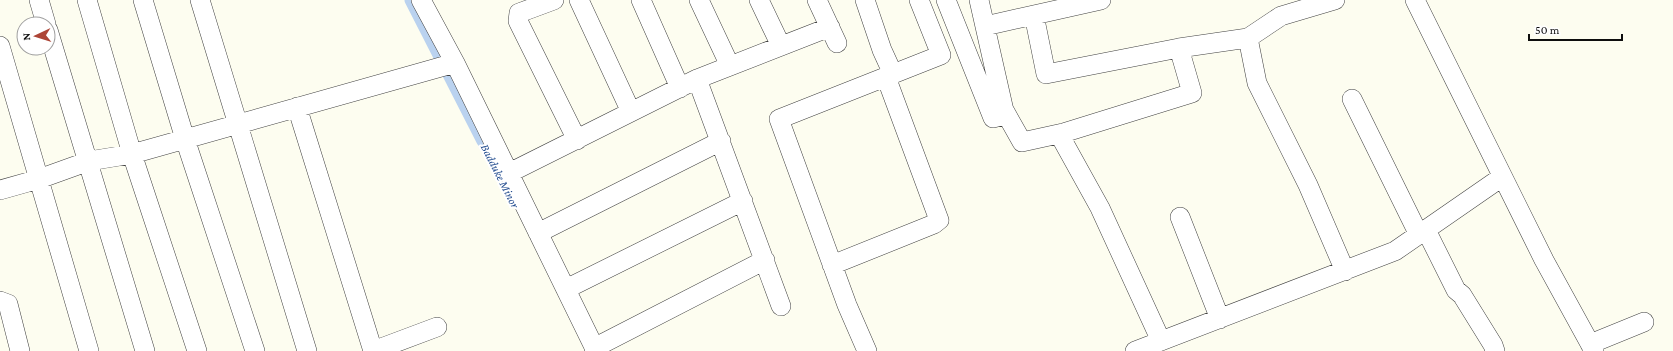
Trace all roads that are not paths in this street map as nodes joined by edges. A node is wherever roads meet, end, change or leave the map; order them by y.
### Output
1 (39, 0) edge
2 (87, 0) edge
3 (143, 0) edge
4 (200, 0) edge
5 (421, 0) edge
6 (554, 0) edge
7 (579, 0) edge
8 (641, 0) edge
9 (700, 0) edge
10 (759, 0) edge
11 (817, 0) edge
12 (865, 0) edge
13 (920, 0) edge
14 (946, 0) edge
15 (979, 0) edge
16 (1101, 0) edge
17 (1335, 0) edge
18 (1415, 0) edge
19 (1034, 15) junction
20 (44, 16) edge
21 (985, 26) junction
22 (1248, 38) junction
23 (0, 46) edge
24 (781, 46) junction
25 (1179, 48) junction
26 (56, 56) edge
27 (455, 64) junction
28 (730, 66) junction
29 (890, 75) junction
30 (697, 79) junction
31 (680, 88) junction
32 (1352, 99) dead end
33 (297, 107) junction
34 (1004, 110) junction
35 (631, 112) junction
36 (238, 124) junction
37 (1059, 134) junction
38 (185, 139) junction
39 (577, 140) junction
40 (721, 141) junction
41 (132, 154) junction
42 (89, 161) junction
43 (509, 173) junction
44 (1502, 177) junction
45 (39, 180) junction
46 (0, 190) edge
47 (743, 201) junction
48 (1180, 217) dead end
49 (1422, 232) junction
50 (538, 233) junction
51 (765, 260) junction
52 (832, 266) junction
53 (1345, 271) junction
54 (566, 289) junction
55 (0, 301) edge
56 (782, 306) dead end
57 (1220, 319) junction
58 (1644, 322) dead end
59 (437, 327) dead end
60 (1149, 347) edge
61 (595, 349) edge
62 (1590, 349) edge
63 (20, 351) edge
64 (89, 351) edge
65 (146, 351) edge
66 (196, 351) edge
67 (255, 351) edge
68 (307, 351) edge
69 (373, 351) edge
70 (867, 351) edge
71 (1495, 351) edge

1 - 20 street
2 - 41 street
3 - 38 street
4 - 36 street
5 - 27 street
6 - 39 street
7 - 35 street
8 - 31 street
9 - 28 street
10 - 24 street
11 - 24 street
12 - 29 street
13 - 29 street
14 - 34 street
15 - 21 street
16 - 19 street
17 - 22 street
18 - 44 street
19 - 21 street
19 - 25 street
21 - 34 street
22 - 25 street
22 - 53 street
23 - 45 street
24 - 28 street
25 - 37 street
26 - 42 street
27 - 33 street
27 - 43 street
28 - 30 street
29 - 52 street
29 - 52 street
30 - 31 street
30 - 40 street
31 - 35 street
32 - 49 street
33 - 36 street
33 - 69 street
34 - 37 street
35 - 39 street
36 - 38 street
36 - 68 street
37 - 60 street
38 - 41 street
38 - 67 street
39 - 43 street
40 - 47 street
40 - 50 street
41 - 42 street
41 - 66 street
42 - 45 street
42 - 65 street
43 - 50 street
44 - 49 street
44 - 62 street
45 - 46 street
45 - 64 street
47 - 51 street
47 - 54 street
48 - 57 street
49 - 53 street
49 - 71 street
50 - 54 street
51 - 56 street
51 - 61 street
52 - 70 street
53 - 57 street
54 - 61 street
55 - 63 street
57 - 60 street
58 - 62 street
59 - 69 street

